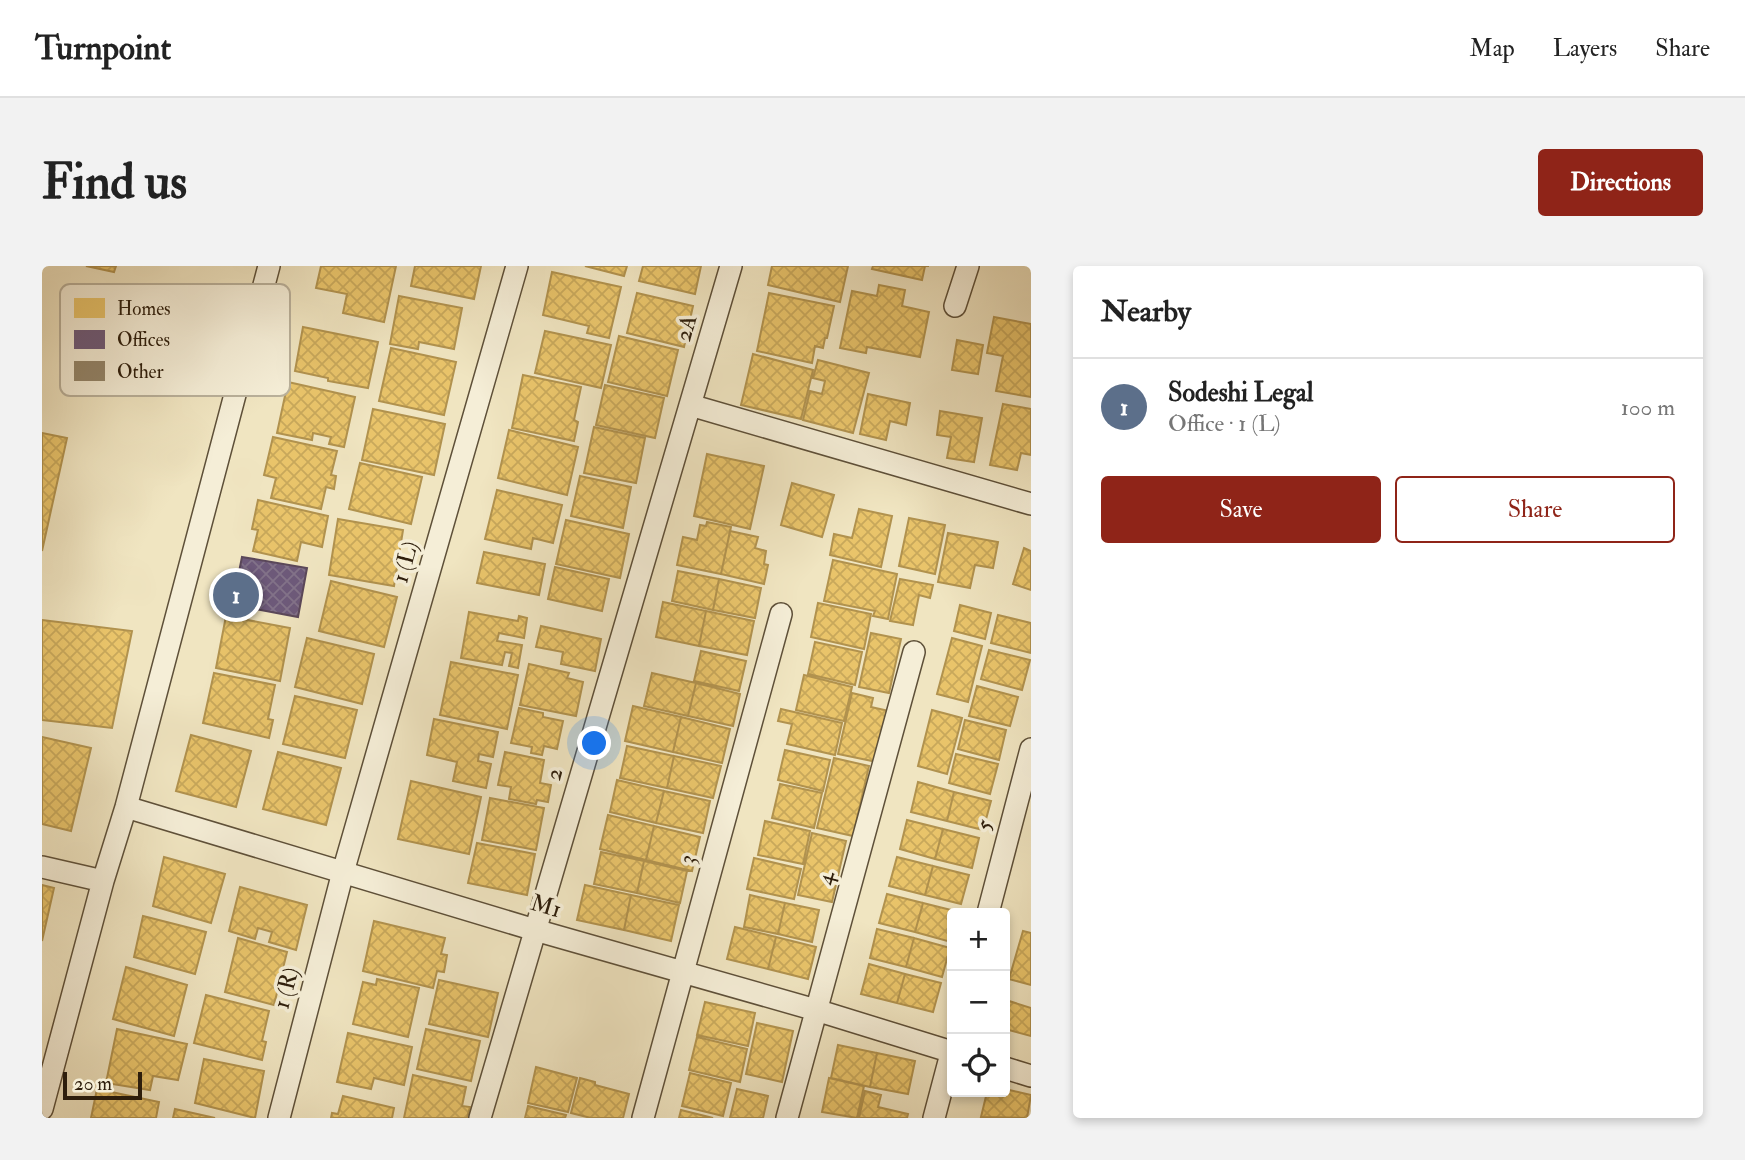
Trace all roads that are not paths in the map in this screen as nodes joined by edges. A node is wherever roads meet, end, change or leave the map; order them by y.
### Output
1 (269, 266) edge
2 (517, 266) edge
3 (731, 266) edge
4 (968, 266) edge
5 (264, 284) edge
6 (955, 306) dead end
7 (235, 396) edge
8 (690, 405) junction
9 (1031, 504) edge
10 (781, 614) dead end
11 (914, 652) dead end
12 (1031, 749) edge
13 (126, 807) junction
14 (42, 867) edge
15 (343, 872) junction
16 (103, 881) junction
17 (989, 908) edge
18 (535, 930) junction
19 (683, 972) junction
20 (816, 1010) junction
21 (947, 1049) edge
22 (947, 1070) edge
23 (1010, 1070) edge
24 (1031, 1076) edge
25 (42, 1109) edge
26 (279, 1118) edge
27 (480, 1118) edge
28 (643, 1118) edge
29 (787, 1118) edge
30 (934, 1118) edge

1 - 5 street
2 - 15 street, 1 (L)
3 - 8 street, 2A
4 - 6 street
7 - 13 street
8 - 9 street
8 - 18 street, 2
10 - 19 street, 3
11 - 20 street, 4
12 - 17 street, 5
13 - 15 street, M1
13 - 16 street
14 - 16 street
15 - 18 street, M1
15 - 26 street, 1 (R)
16 - 25 street
18 - 19 street, M1
18 - 27 street, 2
19 - 20 street, M1
19 - 28 street, 3
20 - 21 street, M1
20 - 29 street, 4
22 - 30 street
23 - 24 street

